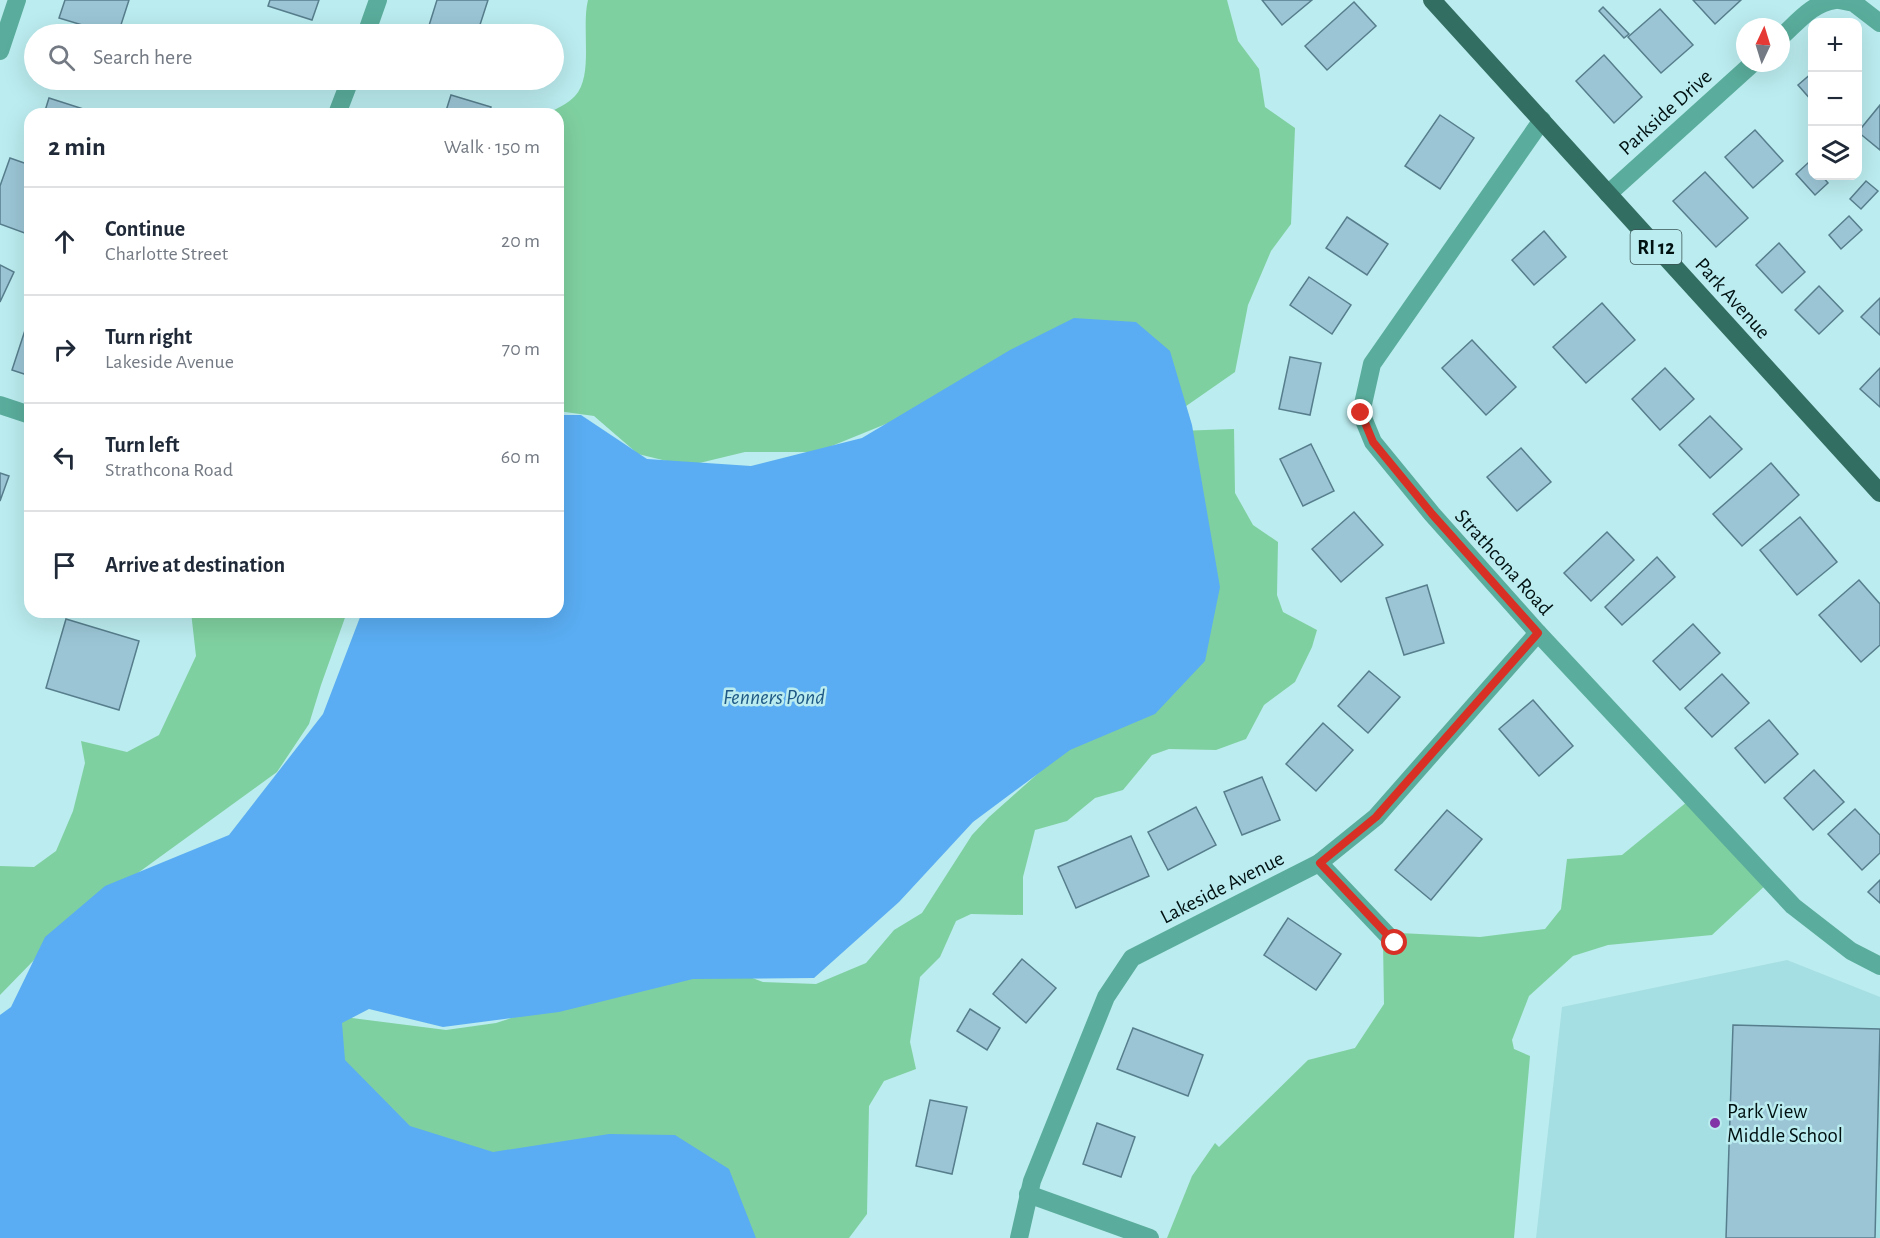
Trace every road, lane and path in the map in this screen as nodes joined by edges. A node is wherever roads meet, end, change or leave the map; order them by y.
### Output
1 (17, 0) edge
2 (378, 0) edge
3 (1432, 0) edge
4 (1834, 0) edge
5 (1839, 0) edge
6 (1880, 23) edge
7 (370, 24) edge
8 (1790, 29) edge
9 (0, 51) edge
10 (1742, 72) edge
11 (346, 90) edge
12 (339, 108) edge
13 (1542, 120) junction
14 (1608, 194) junction
15 (0, 405) edge
16 (24, 413) edge
17 (1880, 493) edge
18 (1538, 633) junction
19 (1320, 863) junction
20 (1395, 943) dead end
21 (1880, 966) edge
22 (1028, 1194) junction
23 (1019, 1238) edge
24 (1149, 1238) edge

1 - 9 street
2 - 7 street
3 - 13 main road, Park Avenue / RI 12
4 - 8 street
5 - 6 street
10 - 14 street, Parkside Drive
11 - 12 street
13 - 14 main road, Park Avenue / RI 12
13 - 18 street, Strathcona Road
14 - 17 main road, Park Avenue / RI 12
15 - 16 street
18 - 19 street, Lakeside Avenue
18 - 21 street, Strathcona Road
19 - 20 street
19 - 22 street, Lakeside Avenue
22 - 23 street, Lakeside Avenue
22 - 24 street

